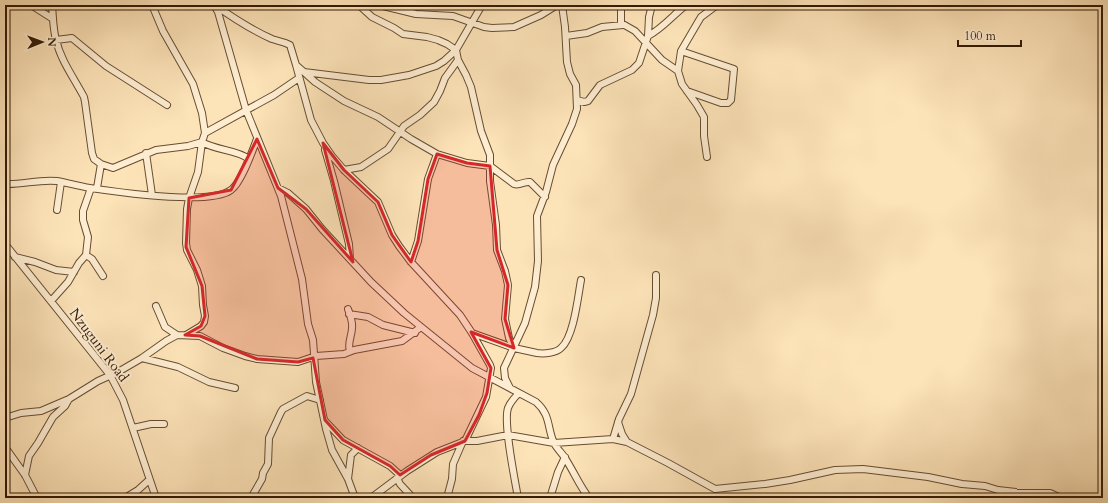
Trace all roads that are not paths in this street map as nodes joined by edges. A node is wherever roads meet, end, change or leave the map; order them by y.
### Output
1 (31, 5) edge
2 (52, 5) edge
3 (152, 5) edge
4 (214, 5) edge
5 (358, 5) edge
6 (379, 5) edge
7 (482, 5) edge
8 (557, 5) edge
9 (562, 5) edge
10 (621, 5) edge
11 (652, 5) edge
12 (686, 5) edge
13 (718, 5) edge
14 (53, 19) junction
15 (472, 22) junction
16 (623, 25) junction
17 (566, 36) junction
18 (647, 39) junction
19 (56, 40) junction
20 (456, 50) junction
21 (681, 50) junction
22 (458, 60) junction
23 (296, 65) junction
24 (304, 72) junction
25 (678, 72) junction
26 (299, 78) junction
27 (686, 90) junction
28 (577, 100) junction
29 (167, 105) dead end
30 (246, 110) junction
31 (400, 132) junction
32 (205, 133) junction
33 (257, 139) junction
34 (202, 142) junction
35 (323, 143) junction
36 (146, 153) junction
37 (437, 154) junction
38 (707, 158) dead end
39 (249, 160) junction
40 (101, 164) junction
41 (490, 166) junction
42 (344, 170) junction
43 (61, 182) junction
44 (5, 184) edge
45 (94, 188) junction
46 (278, 188) junction
47 (152, 195) junction
48 (545, 197) junction
49 (189, 198) junction
50 (58, 210) dead end
51 (5, 244) edge
52 (86, 254) junction
53 (15, 257) junction
54 (350, 259) junction
55 (412, 262) junction
56 (74, 272) junction
57 (656, 275) dead end
58 (103, 276) dead end
59 (581, 280) dead end
60 (51, 301) junction
61 (156, 306) dead end
62 (422, 327) junction
63 (415, 333) junction
64 (472, 333) junction
65 (177, 335) junction
66 (185, 335) junction
67 (514, 348) junction
68 (350, 351) junction
69 (314, 357) junction
70 (142, 358) junction
71 (110, 375) junction
72 (490, 378) junction
73 (235, 388) dead end
74 (511, 389) junction
75 (519, 393) junction
76 (69, 399) junction
77 (320, 400) junction
78 (5, 418) edge
79 (325, 420) junction
80 (618, 422) junction
81 (164, 424) dead end
82 (133, 428) junction
83 (508, 435) junction
84 (613, 440) junction
85 (464, 441) junction
86 (627, 442) junction
87 (554, 443) junction
88 (5, 447) edge
89 (358, 448) junction
90 (565, 457) junction
91 (25, 476) junction
92 (398, 477) junction
93 (348, 478) junction
94 (149, 480) junction
95 (37, 498) edge
96 (124, 498) edge
97 (156, 498) edge
98 (251, 498) edge
99 (355, 498) edge
100 (371, 498) edge
101 (413, 498) edge
102 (447, 498) edge
103 (518, 498) edge
104 (550, 498) edge
105 (589, 498) edge
106 (1061, 498) edge

1 - 14 street
2 - 14 street
3 - 32 street
4 - 23 street
4 - 30 street
5 - 20 street
6 - 15 street
7 - 15 street
8 - 15 street
9 - 17 street
10 - 16 street
11 - 18 street
12 - 18 street
13 - 21 street
14 - 19 street
15 - 20 street
16 - 17 street
16 - 18 street
17 - 28 street
18 - 25 street
18 - 28 street
19 - 29 street
19 - 40 street
20 - 22 street
20 - 24 street
21 - 25 street
21 - 27 street
22 - 31 street
22 - 41 street
23 - 24 street
23 - 26 street
24 - 31 street
25 - 27 street
26 - 30 street
26 - 35 street
27 - 38 street
28 - 48 street
30 - 32 street
30 - 33 street
31 - 37 street
31 - 42 street
32 - 34 street
33 - 39 street
33 - 46 street
34 - 36 street
34 - 39 street
34 - 49 street
35 - 42 street
35 - 54 street
36 - 40 street
36 - 47 street
37 - 41 street
37 - 55 street
39 - 49 street
40 - 45 street
41 - 48 street
41 - 67 street
42 - 55 street
43 - 44 street
43 - 45 street
43 - 50 street
45 - 47 street
45 - 52 street
46 - 54 street
46 - 69 street
47 - 49 street
48 - 67 street
49 - 66 street
51 - 53 street, Nzuguni Road
52 - 56 street
52 - 58 street
53 - 56 street
53 - 60 street, Nzuguni Road
54 - 62 street
55 - 64 street
56 - 60 street
57 - 80 street
59 - 67 street
60 - 71 street, Nzuguni Road
61 - 65 street
62 - 63 street
62 - 72 street
63 - 68 street
63 - 68 street
64 - 67 street
64 - 72 street
65 - 66 street
65 - 70 street
66 - 69 street
67 - 74 street
68 - 69 street
69 - 77 street
70 - 71 street
70 - 73 street
71 - 76 street
71 - 82 street, Nzuguni Road
72 - 74 street
72 - 85 street
74 - 75 street
75 - 83 street
75 - 87 street
76 - 78 street
76 - 91 street
77 - 79 street
77 - 98 street
79 - 89 street
79 - 93 street
80 - 84 street
80 - 86 street
81 - 82 street
82 - 94 street, Nzuguni Road
83 - 85 street
83 - 87 street
83 - 103 street
84 - 86 street
84 - 87 street
85 - 92 street
85 - 102 street
86 - 106 street
87 - 90 street
88 - 91 street
89 - 92 street
89 - 93 street
90 - 104 street
90 - 105 street
91 - 95 street
92 - 100 street
92 - 101 street
93 - 99 street
94 - 96 street
94 - 97 street, Nzuguni Road

